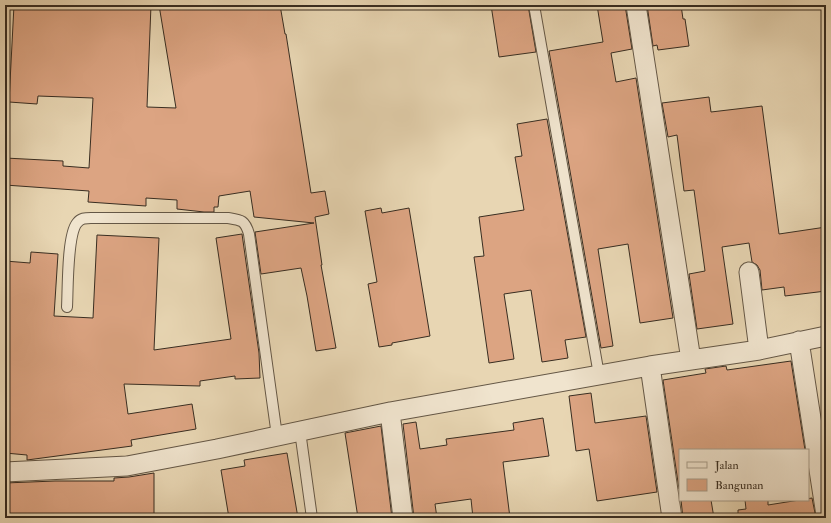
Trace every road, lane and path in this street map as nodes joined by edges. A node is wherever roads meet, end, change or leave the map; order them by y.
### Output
1 (534, 5) edge
2 (636, 5) edge
3 (749, 272) dead end
4 (67, 307) dead end
5 (826, 336) edge
6 (799, 341) junction
7 (759, 350) junction
8 (691, 360) junction
9 (650, 366) junction
10 (599, 375) junction
11 (390, 412) junction
12 (300, 431) junction
13 (277, 436) junction
14 (5, 472) edge
15 (826, 516) edge
16 (312, 518) edge
17 (402, 518) edge
18 (672, 518) edge

1 - 10 lane
2 - 8 street
3 - 7 street
4 - 13 lane
5 - 6 street
6 - 7 street
6 - 15 street
7 - 8 street
8 - 9 street
9 - 10 street
9 - 18 street
10 - 11 street
11 - 12 street
11 - 17 street
12 - 13 street
12 - 16 lane
13 - 14 street

